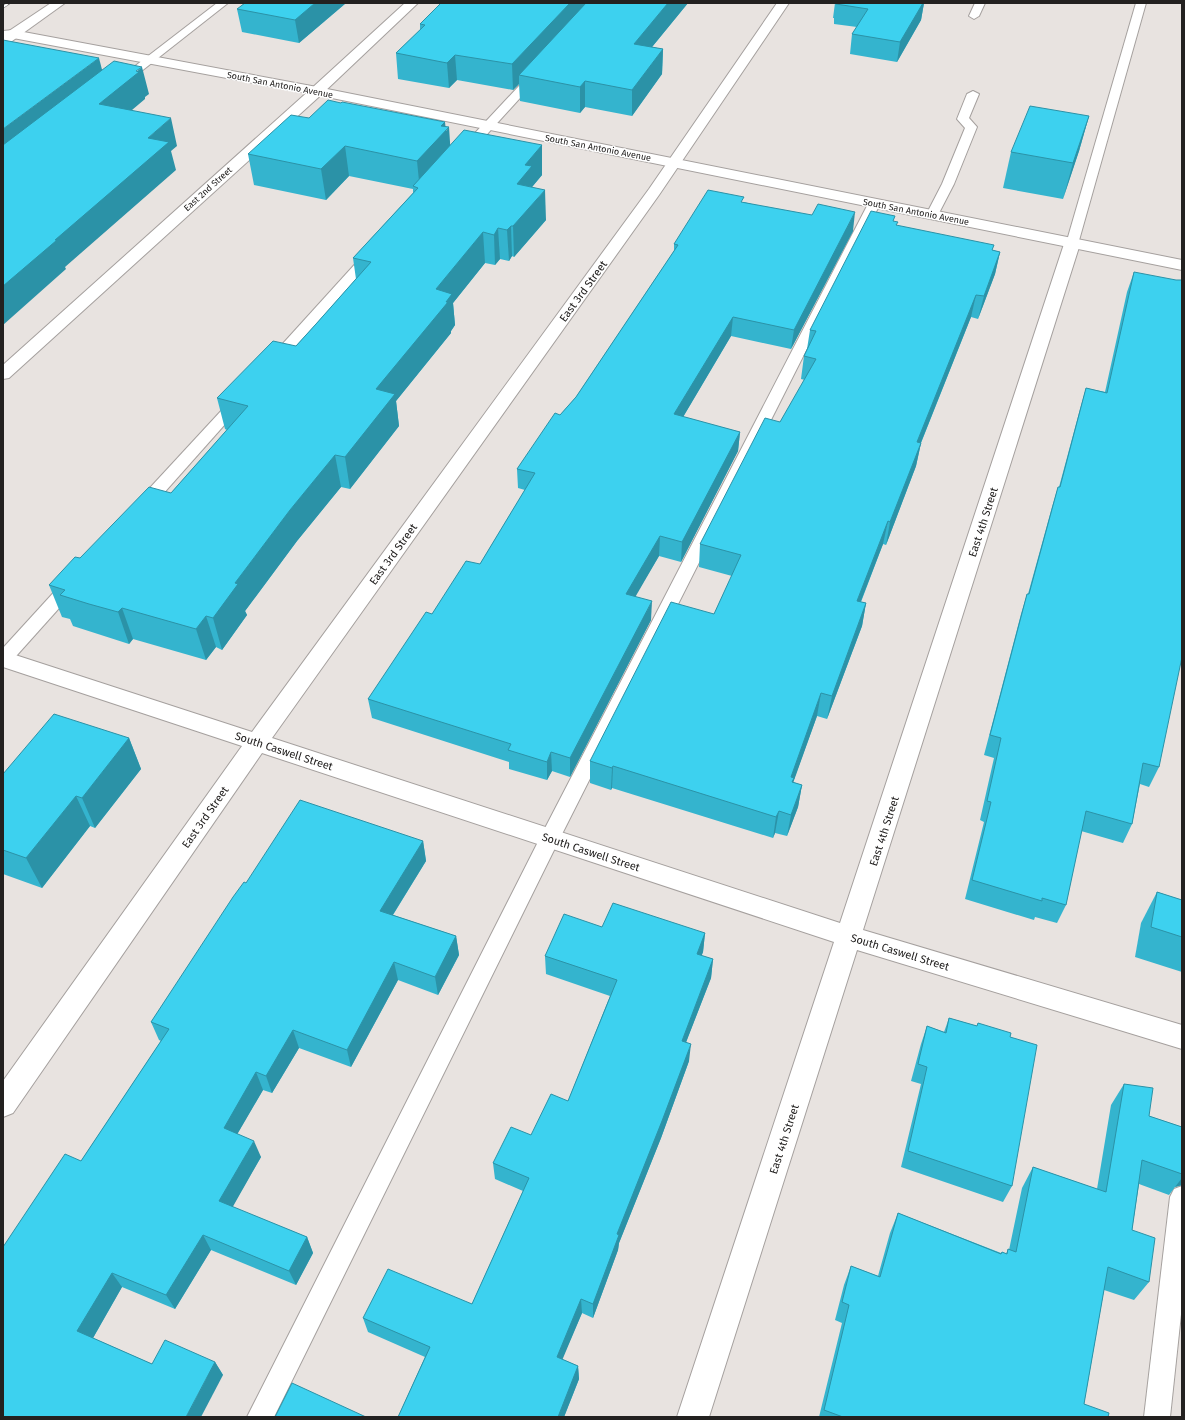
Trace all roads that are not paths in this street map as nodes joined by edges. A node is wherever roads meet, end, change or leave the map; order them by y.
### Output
1 (59, 3) edge
2 (224, 3) edge
3 (412, 3) edge
4 (783, 3) edge
5 (980, 3) edge
6 (1141, 3) edge
7 (974, 16) dead end
8 (6, 35) edge
9 (149, 60) junction
10 (547, 62) edge
11 (113, 88) edge
12 (317, 91) junction
13 (973, 94) dead end
14 (488, 126) junction
15 (456, 161) edge
16 (675, 163) junction
17 (874, 204) junction
18 (932, 215) junction
19 (382, 243) edge
20 (1072, 244) junction
21 (1182, 264) edge
22 (265, 372) edge
23 (3, 374) edge
24 (249, 390) edge
25 (131, 518) edge
26 (83, 571) edge
27 (3, 659) edge
28 (257, 742) junction
29 (550, 838) junction
30 (850, 937) junction
31 (1182, 1037) edge
32 (3, 1104) edge
33 (1182, 1197) edge
34 (260, 1417) edge
35 (693, 1417) edge
36 (1157, 1417) edge

1 - 8 street
2 - 9 lane
3 - 12 street, East 2nd Street
4 - 16 street, East 3rd Street
5 - 7 lane
6 - 20 lane
8 - 9 street, South San Antonio Avenue
9 - 11 lane
9 - 12 street, South San Antonio Avenue
10 - 14 lane
12 - 14 street, South San Antonio Avenue
12 - 23 street, East 2nd Street
13 - 18 lane
14 - 15 lane
14 - 16 street, South San Antonio Avenue
16 - 17 street, South San Antonio Avenue
16 - 28 street, East 3rd Street
17 - 18 street, South San Antonio Avenue
17 - 29 lane
18 - 20 street, South San Antonio Avenue
19 - 22 lane
20 - 21 street, South San Antonio Avenue
20 - 30 street, East 4th Street
24 - 25 lane
26 - 27 lane
27 - 28 street, South Caswell Street
28 - 29 street, South Caswell Street
28 - 32 street, East 3rd Street
29 - 30 street, South Caswell Street
29 - 34 lane
30 - 31 street, South Caswell Street
30 - 35 street, East 4th Street
33 - 36 lane

